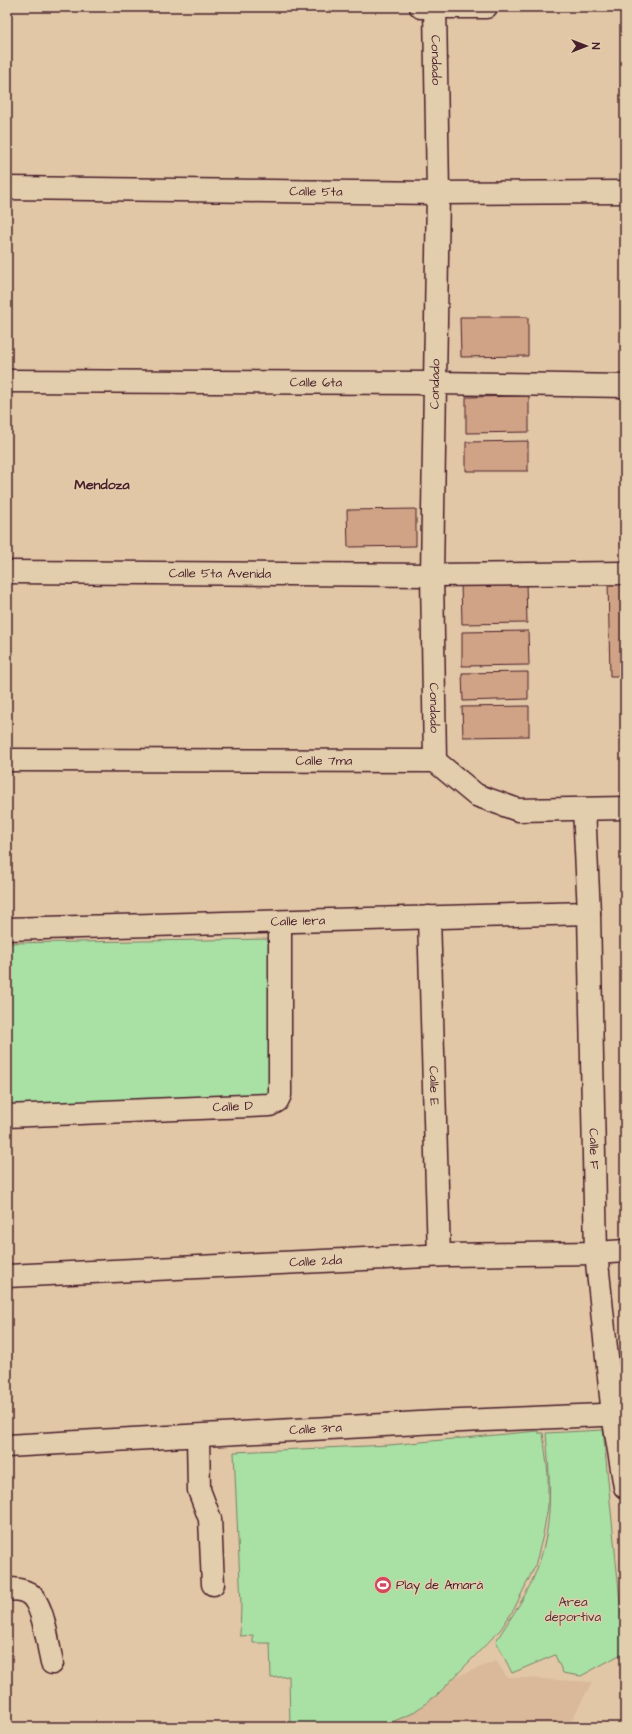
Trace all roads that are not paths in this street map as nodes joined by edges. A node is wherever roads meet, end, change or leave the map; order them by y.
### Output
1 (430, 7) edge
2 (486, 7) edge
3 (7, 188) edge
4 (625, 192) edge
5 (438, 193) junction
6 (7, 381) edge
7 (435, 383) junction
8 (625, 386) edge
9 (7, 572) edge
10 (625, 573) edge
11 (432, 575) junction
12 (7, 760) edge
13 (436, 761) junction
14 (625, 808) edge
15 (584, 810) junction
16 (589, 913) junction
17 (429, 917) junction
18 (280, 922) junction
19 (7, 929) edge
20 (7, 1116) edge
21 (625, 1250) edge
22 (596, 1253) junction
23 (439, 1255) junction
24 (7, 1276) edge
25 (619, 1414) edge
26 (198, 1436) junction
27 (7, 1446) edge
28 (625, 1487) edge
29 (213, 1584) dead end
30 (7, 1589) edge
31 (52, 1664) dead end

1 - 2 street
1 - 5 street, Condado
3 - 5 street, Calle 5ta
4 - 5 street, Calle 5ta
5 - 7 street, Condado
6 - 7 street, Calle 6ta
7 - 8 street, Calle 6ta
7 - 11 street, Condado
9 - 11 street, Calle 5ta Avenida
10 - 11 street, Calle 5ta Avenida
11 - 13 street, Condado
12 - 13 street, Calle 7ma
13 - 15 street
14 - 15 street
15 - 16 street, Calle F
16 - 17 street, Calle 1era
16 - 22 street, Calle F
17 - 18 street, Calle 1era
17 - 23 street, Calle E
18 - 19 street, Calle 1era
18 - 20 street, Calle D
21 - 22 street, Calle 2da
22 - 23 street, Calle 2da
22 - 25 street, Calle F
23 - 24 street, Calle 2da
25 - 26 street, Calle 3ra
25 - 28 street, Calle F
26 - 27 street, Calle 3ra
26 - 29 street
30 - 31 street

